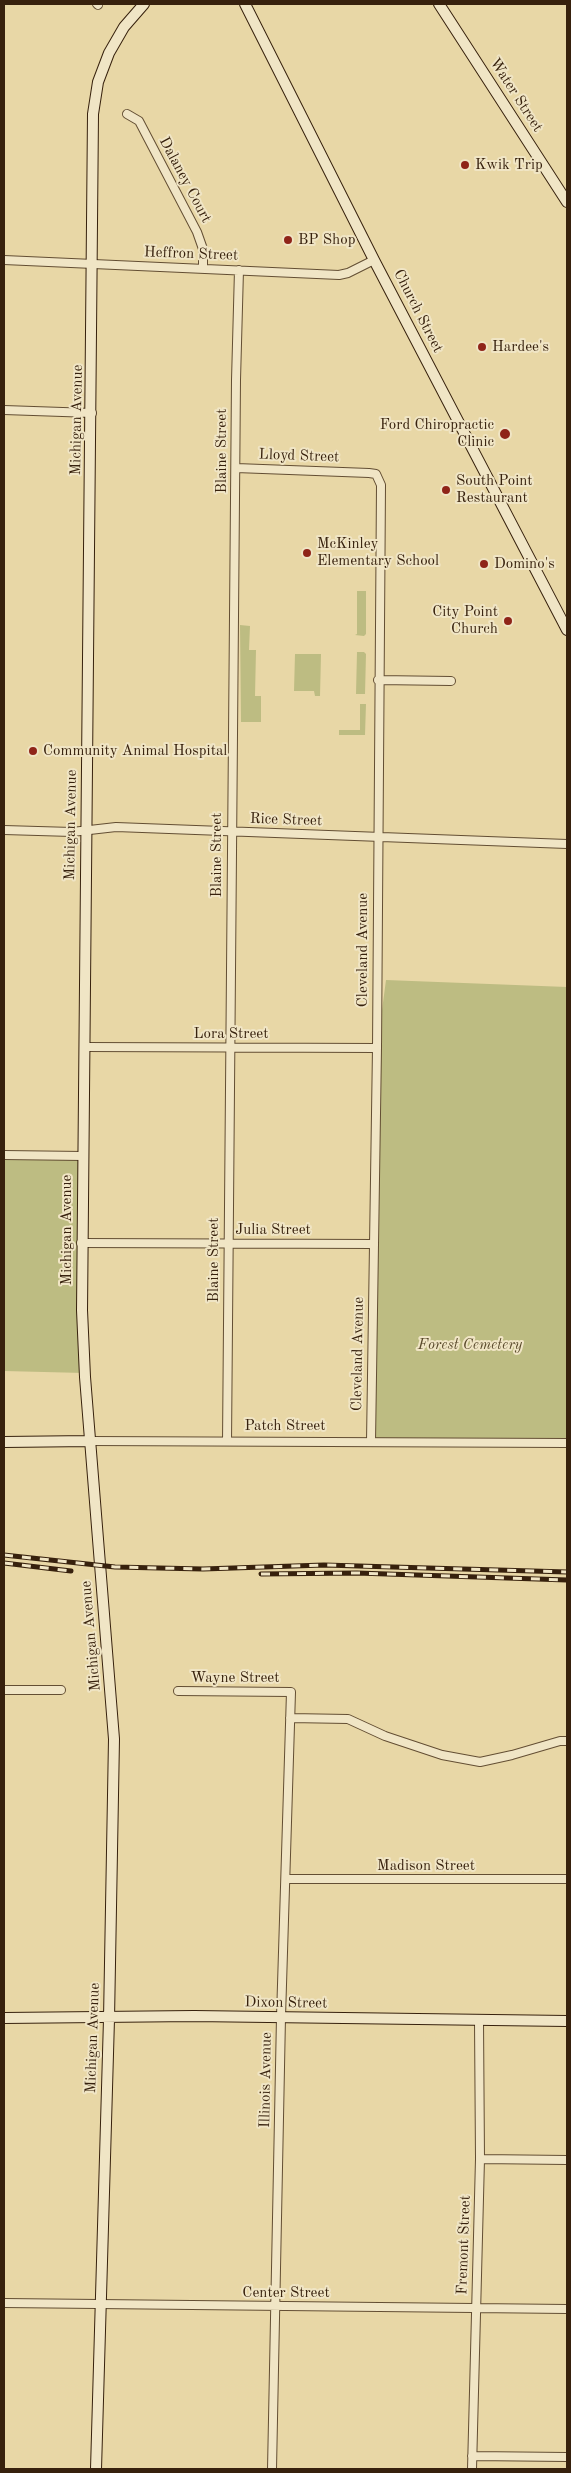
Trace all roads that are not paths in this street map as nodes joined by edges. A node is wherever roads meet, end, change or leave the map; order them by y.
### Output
1 (144, 4) edge
2 (245, 4) edge
3 (439, 4) edge
4 (126, 114) dead end
5 (567, 202) edge
6 (4, 260) edge
7 (374, 260) junction
8 (93, 264) junction
9 (203, 268) junction
10 (240, 270) junction
11 (4, 410) edge
12 (92, 413) junction
13 (236, 468) junction
14 (361, 472) joint
15 (567, 630) edge
16 (378, 680) junction
17 (451, 681) dead end
18 (85, 829) junction
19 (4, 830) edge
20 (231, 831) junction
21 (377, 837) junction
22 (567, 844) edge
23 (84, 1047) junction
24 (229, 1048) junction
25 (377, 1048) junction
26 (4, 1155) edge
27 (83, 1156) junction
28 (81, 1243) junction
29 (228, 1243) junction
30 (374, 1244) junction
31 (90, 1441) junction
32 (226, 1441) junction
33 (371, 1441) junction
34 (4, 1442) edge
35 (567, 1443) edge
36 (4, 1690) edge
37 (61, 1690) dead end
38 (178, 1691) dead end
39 (291, 1692) joint
40 (290, 1718) junction
41 (567, 1741) edge
42 (286, 1879) junction
43 (567, 1879) edge
44 (280, 2017) junction
45 (4, 2018) edge
46 (109, 2019) junction
47 (479, 2021) junction
48 (567, 2021) edge
49 (480, 2159) junction
50 (567, 2160) edge
51 (4, 2303) edge
52 (99, 2304) junction
53 (276, 2308) junction
54 (476, 2308) junction
55 (567, 2309) edge
56 (472, 2456) junction
57 (567, 2457) edge
58 (96, 2469) edge
59 (272, 2469) edge
60 (472, 2469) edge

1 - 8 street, Michigan Avenue
2 - 7 street, Church Street
3 - 5 street, Water Street
4 - 9 street, Dalaney Court
6 - 8 street, Heffron Street
7 - 10 street, Heffron Street
7 - 15 street, Church Street
8 - 9 street, Heffron Street
8 - 12 street, Michigan Avenue
9 - 10 street, Heffron Street
10 - 13 street, Blaine Street
11 - 12 street
12 - 18 street, Michigan Avenue
13 - 14 street, Lloyd Street
13 - 20 street, Blaine Street
14 - 16 street, Cleveland Avenue
16 - 17 street
16 - 21 street, Cleveland Avenue
18 - 19 street, Rice Street
18 - 20 street, Rice Street
18 - 23 street, Michigan Avenue
20 - 21 street, Rice Street
20 - 24 street, Blaine Street
21 - 22 street, Rice Street
21 - 25 street, Cleveland Avenue
23 - 24 street, Lora Street
23 - 27 street, Michigan Avenue
24 - 25 street, Lora Street
24 - 29 street, Blaine Street
25 - 30 street, Cleveland Avenue
26 - 27 street
27 - 28 street, Michigan Avenue
28 - 29 street, Julia Street
28 - 31 street, Michigan Avenue
29 - 30 street, Julia Street
29 - 32 street, Blaine Street
30 - 33 street, Cleveland Avenue
31 - 32 street, Patch Street
31 - 34 street, Patch Street
31 - 46 street, Michigan Avenue
32 - 33 street, Patch Street
33 - 35 street, Patch Street
36 - 37 street
38 - 39 street, Wayne Street
39 - 40 street, Illinois Avenue
40 - 41 street
40 - 42 street, Illinois Avenue
42 - 43 street, Madison Street
42 - 44 street, Illinois Avenue
44 - 46 street, Dixon Street
44 - 47 street, Dixon Street
44 - 53 street, Illinois Avenue
45 - 46 street, Dixon Street
46 - 52 street, Michigan Avenue
47 - 48 street, Dixon Street
47 - 49 street, Fremont Street
49 - 50 street
49 - 54 street, Fremont Street
51 - 52 street, Center Street
52 - 53 street, Center Street
52 - 58 street, Michigan Avenue
53 - 54 street, Center Street
53 - 59 street, Illinois Avenue
54 - 55 street, Center Street
54 - 56 street, Fremont Street
56 - 57 street
56 - 60 street, Fremont Street

